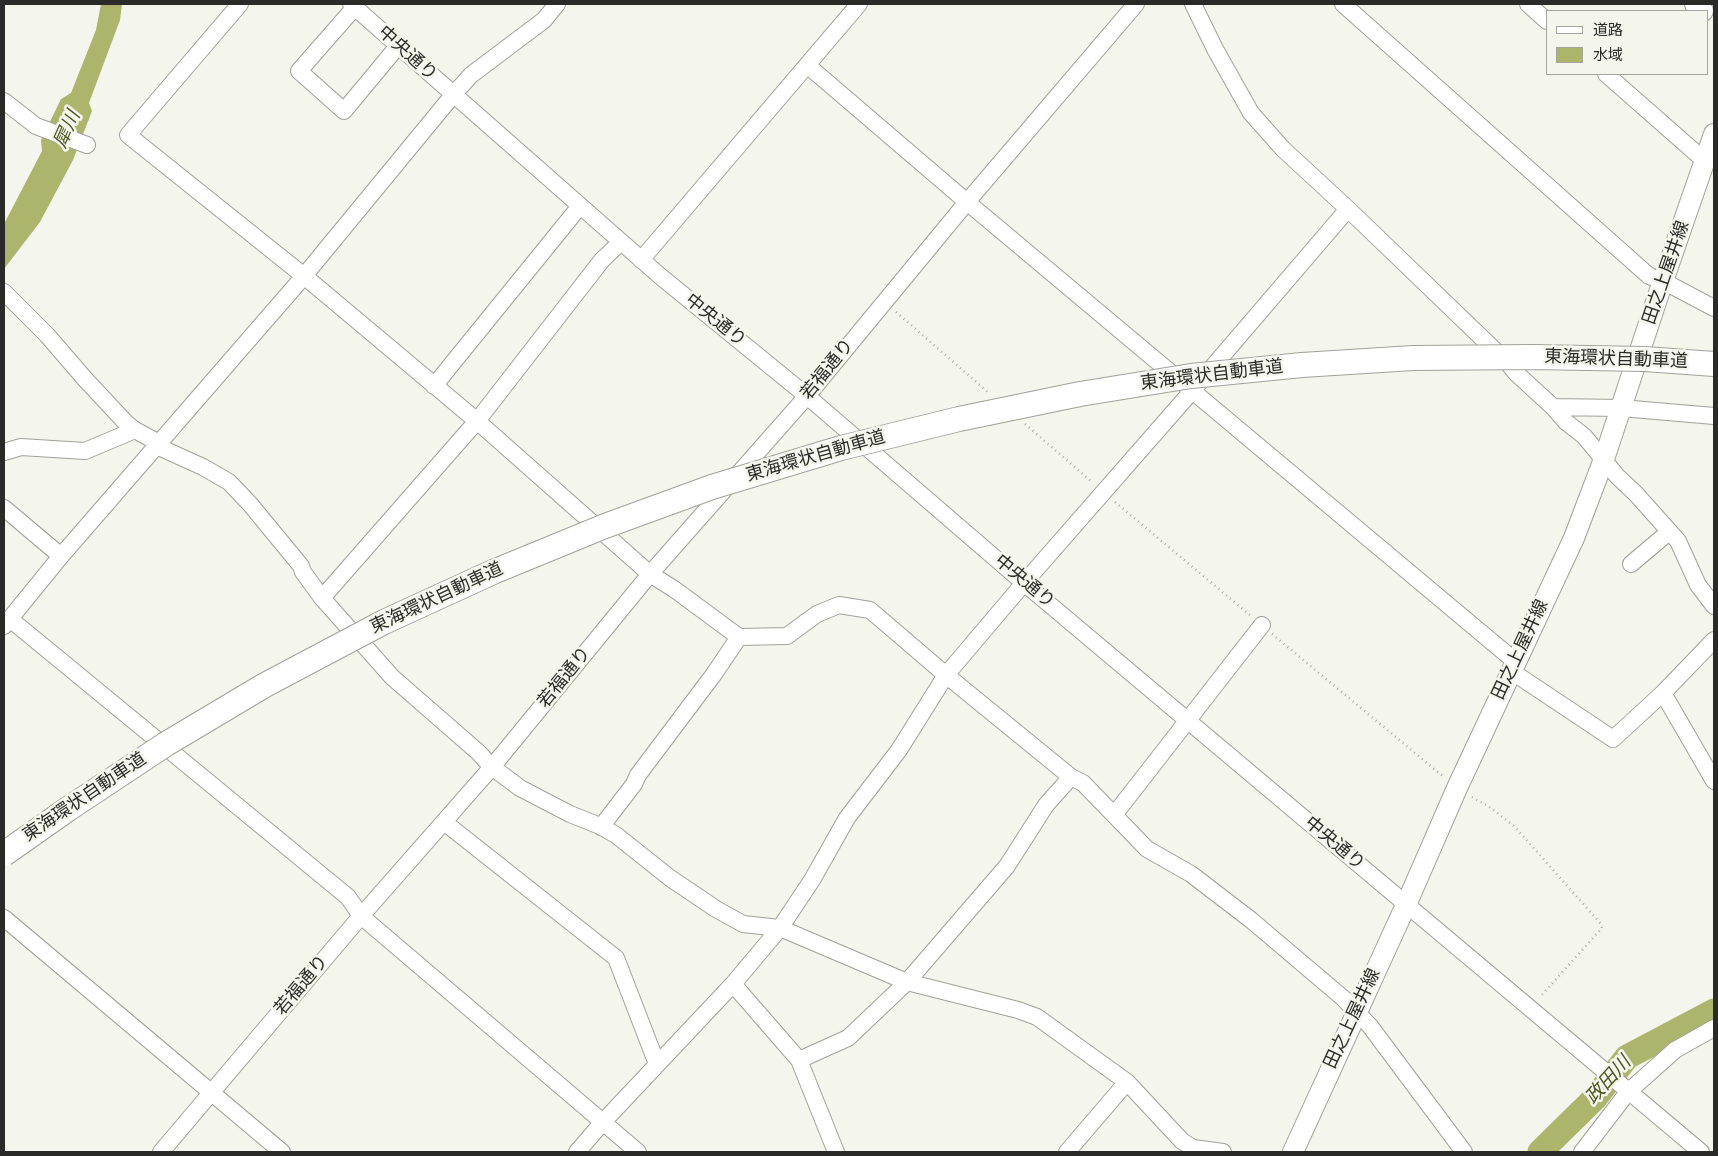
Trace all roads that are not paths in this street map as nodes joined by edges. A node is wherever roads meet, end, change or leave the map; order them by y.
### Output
1 (240, 4) edge
2 (557, 4) edge
3 (859, 4) edge
4 (1136, 4) edge
5 (1193, 4) edge
6 (1342, 4) edge
7 (1528, 4) edge
8 (353, 5) edge
9 (1546, 20) edge
10 (398, 46) junction
11 (807, 65) junction
12 (1607, 75) edge
13 (453, 95) junction
14 (4, 101) edge
15 (1714, 134) edge
16 (87, 145) dead end
17 (1705, 162) junction
18 (966, 202) junction
19 (580, 206) junction
20 (1348, 209) junction
21 (620, 242) junction
22 (641, 260) junction
23 (304, 276) junction
24 (1663, 281) junction
25 (4, 292) edge
26 (1714, 308) edge
27 (1714, 364) edge
28 (434, 386) junction
29 (1192, 391) junction
30 (807, 396) junction
31 (1553, 407) junction
32 (1621, 408) junction
33 (1714, 416) edge
34 (477, 422) junction
35 (135, 430) junction
36 (159, 444) junction
37 (4, 452) edge
38 (1604, 459) junction
39 (4, 508) edge
40 (1670, 532) junction
41 (61, 556) junction
42 (1631, 564) dead end
43 (650, 574) junction
44 (1024, 583) junction
45 (322, 598) junction
46 (1714, 606) edge
47 (7, 623) edge
48 (1262, 625) road end
49 (739, 637) junction
50 (1714, 640) edge
51 (1514, 666) junction
52 (946, 675) junction
53 (1663, 693) junction
54 (1188, 721) junction
55 (492, 767) junction
56 (1071, 777) junction
57 (1714, 781) edge
58 (1114, 815) junction
59 (444, 822) junction
60 (601, 827) junction
61 (4, 854) edge
62 (1406, 905) junction
63 (361, 916) junction
64 (4, 918) edge
65 (780, 928) junction
66 (907, 982) junction
67 (734, 984) junction
68 (1356, 1012) junction
69 (1714, 1028) edge
70 (799, 1060) junction
71 (657, 1064) junction
72 (1127, 1082) junction
73 (1628, 1092) junction
74 (211, 1094) junction
75 (603, 1122) junction
76 (161, 1152) edge
77 (282, 1152) edge
78 (577, 1152) edge
79 (638, 1152) edge
80 (836, 1152) edge
81 (1067, 1152) edge
82 (1223, 1152) edge
83 (1293, 1152) edge
84 (1464, 1152) edge
85 (1582, 1152) edge
86 (1701, 1152) edge

1 - 23 street
2 - 13 street
3 - 11 street
4 - 18 street, 若福通り
5 - 20 street
6 - 24 street
7 - 9 street
8 - 10 street, 中央通り
8 - 10 street
10 - 13 street, 中央通り
11 - 18 street
11 - 22 street
12 - 17 street
13 - 19 street, 中央通り
13 - 23 street
14 - 16 street
15 - 17 main road, 田之上屋井線
17 - 24 main road, 田之上屋井線
18 - 29 street
18 - 30 street, 若福通り
19 - 21 street, 中央通り
19 - 28 street
20 - 29 street
20 - 31 street
21 - 22 street, 中央通り
21 - 34 street
22 - 30 street, 中央通り
23 - 28 street
23 - 36 street
24 - 26 street
24 - 32 main road, 田之上屋井線
25 - 35 street
27 - 61 highway, 東海環状自動車道, bridge
28 - 34 street
29 - 44 street
29 - 51 street
30 - 43 street, 若福通り
30 - 44 street, 中央通り
31 - 32 street
31 - 38 street
32 - 33 street
32 - 38 main road, 田之上屋井線
34 - 43 street
34 - 45 street
35 - 36 street
35 - 37 street
36 - 41 street
36 - 45 street
38 - 40 street
38 - 51 main road, 田之上屋井線
39 - 41 street
40 - 42 street
40 - 46 street
41 - 47 street
43 - 49 street
43 - 55 street, 若福通り
44 - 52 street
44 - 54 street, 中央通り
45 - 55 street
47 - 63 street
48 - 54 street
49 - 52 street
49 - 60 street
50 - 53 street
51 - 53 street
51 - 62 main road, 田之上屋井線
52 - 56 street
52 - 65 street
53 - 57 street
54 - 58 street
54 - 62 street, 中央通り
55 - 59 street, 若福通り
55 - 60 street
56 - 58 street
56 - 66 street
58 - 68 street
59 - 63 street, 若福通り
59 - 71 street
60 - 65 street
62 - 68 main road, 田之上屋井線
62 - 73 street, 中央通り
63 - 74 street, 若福通り
63 - 75 street
64 - 74 street
65 - 66 street
65 - 67 street
66 - 70 street
66 - 72 street
67 - 70 street
67 - 71 street
68 - 83 main road, 田之上屋井線
68 - 84 street
69 - 73 street
70 - 80 street
71 - 75 street
72 - 81 street
72 - 82 street
73 - 85 street
73 - 86 street, 中央通り
74 - 76 street, 若福通り
74 - 77 street
75 - 78 street
75 - 79 street

